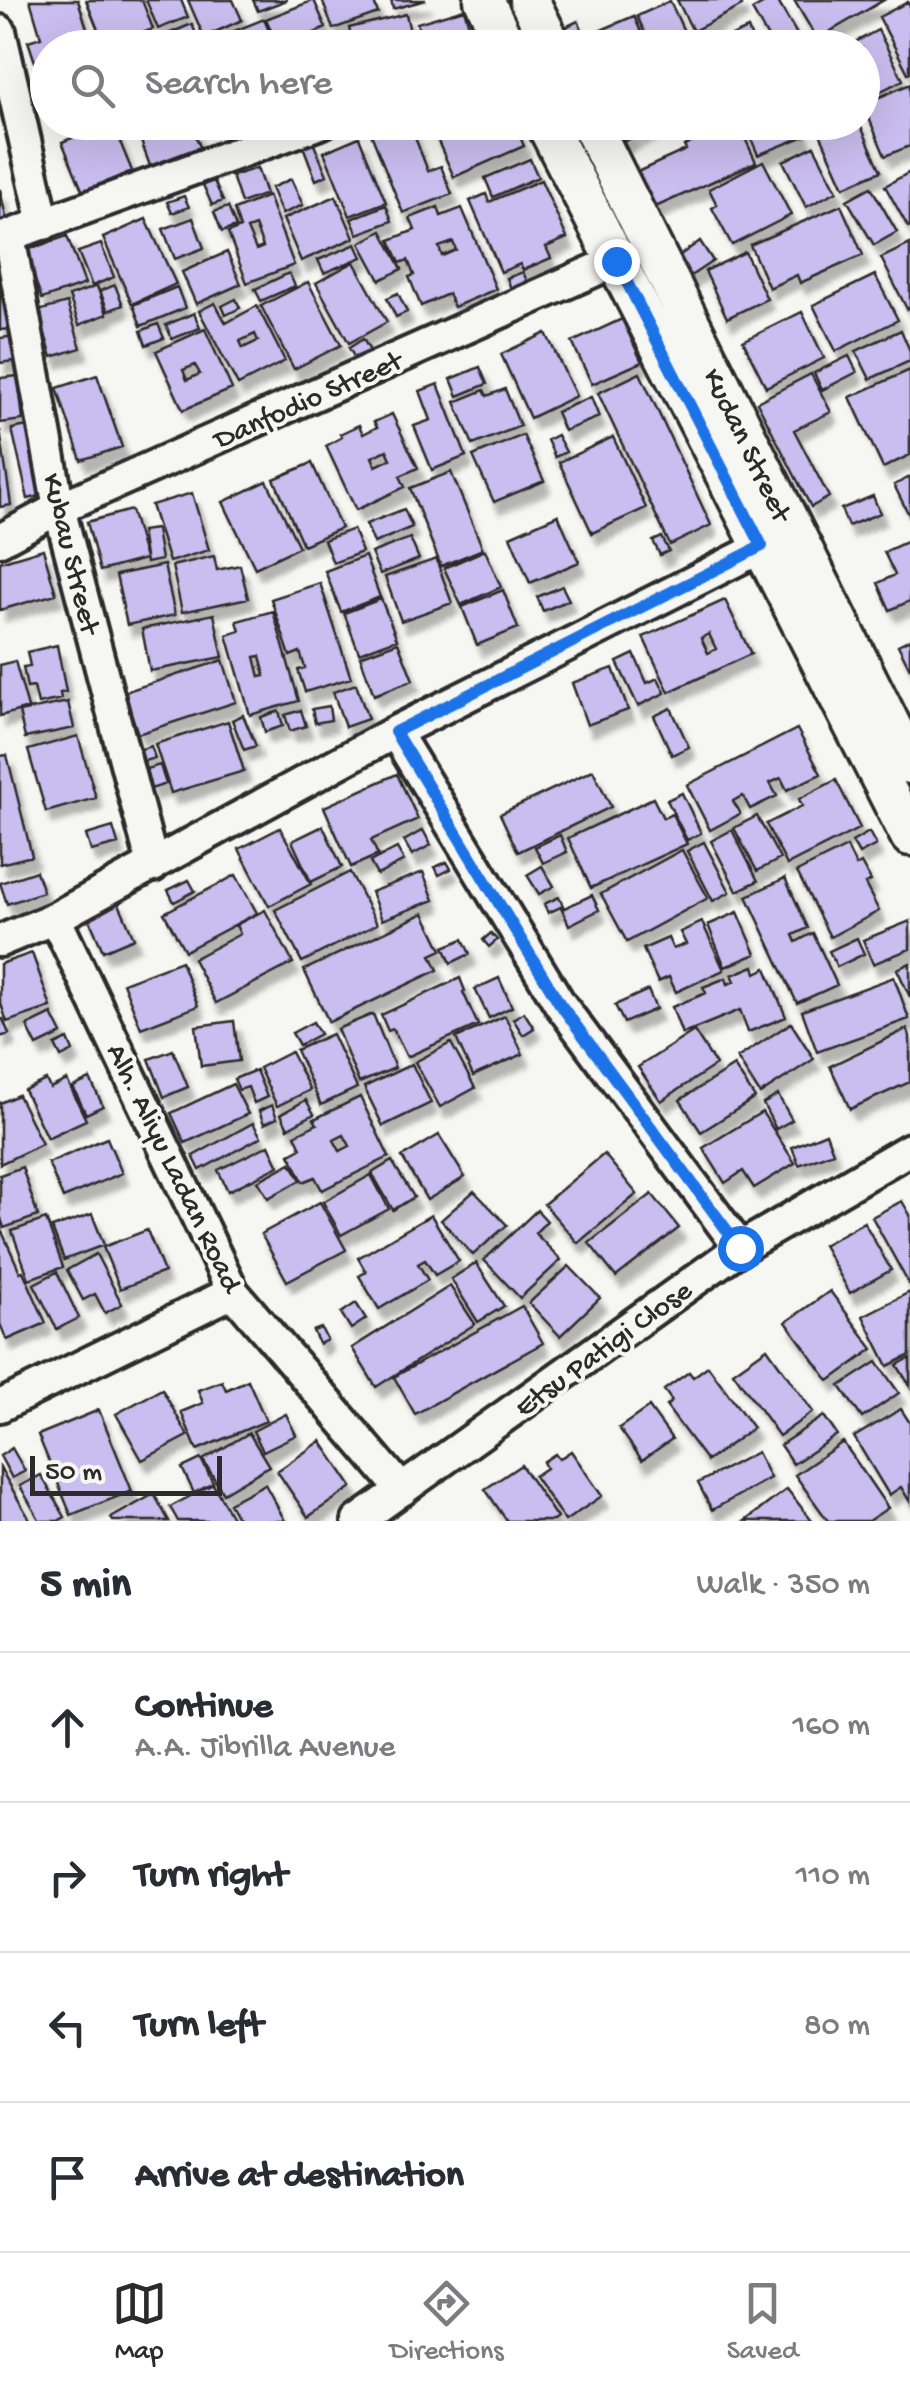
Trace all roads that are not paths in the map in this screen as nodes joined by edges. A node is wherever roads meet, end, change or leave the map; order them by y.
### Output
1 (484, 0) edge
2 (529, 0) edge
3 (499, 30) edge
4 (544, 30) edge
5 (0, 31) edge
6 (274, 140) edge
7 (554, 140) edge
8 (599, 140) edge
9 (44, 224) junction
10 (4, 238) edge
11 (616, 261) junction
12 (59, 508) junction
13 (0, 540) edge
14 (762, 546) junction
15 (395, 732) junction
16 (910, 764) edge
17 (910, 836) edge
18 (153, 866) junction
19 (55, 918) junction
20 (0, 941) edge
21 (910, 1149) edge
22 (740, 1248) junction
23 (233, 1292) junction
24 (0, 1406) edge
25 (402, 1490) junction
26 (358, 1521) edge

1 - 3 street
2 - 4 street
5 - 9 street
6 - 9 street
7 - 11 street
8 - 16 street, Kudan Street
9 - 10 street
10 - 12 street, Kubau Street
11 - 12 street, Danfodio Street
11 - 14 street
12 - 13 street, Danfodio Street
12 - 18 street, Kubau Street
14 - 15 street
14 - 17 street
15 - 18 street
15 - 22 street
18 - 19 street
19 - 20 street
19 - 23 street, Alh. Aliyu Ladan Road
21 - 22 street, Etsu Patigi Close
22 - 25 street, Etsu Patigi Close
23 - 24 street
23 - 25 street, Alh. Aliyu Ladan Road
25 - 26 street, Etsu Patigi Close

